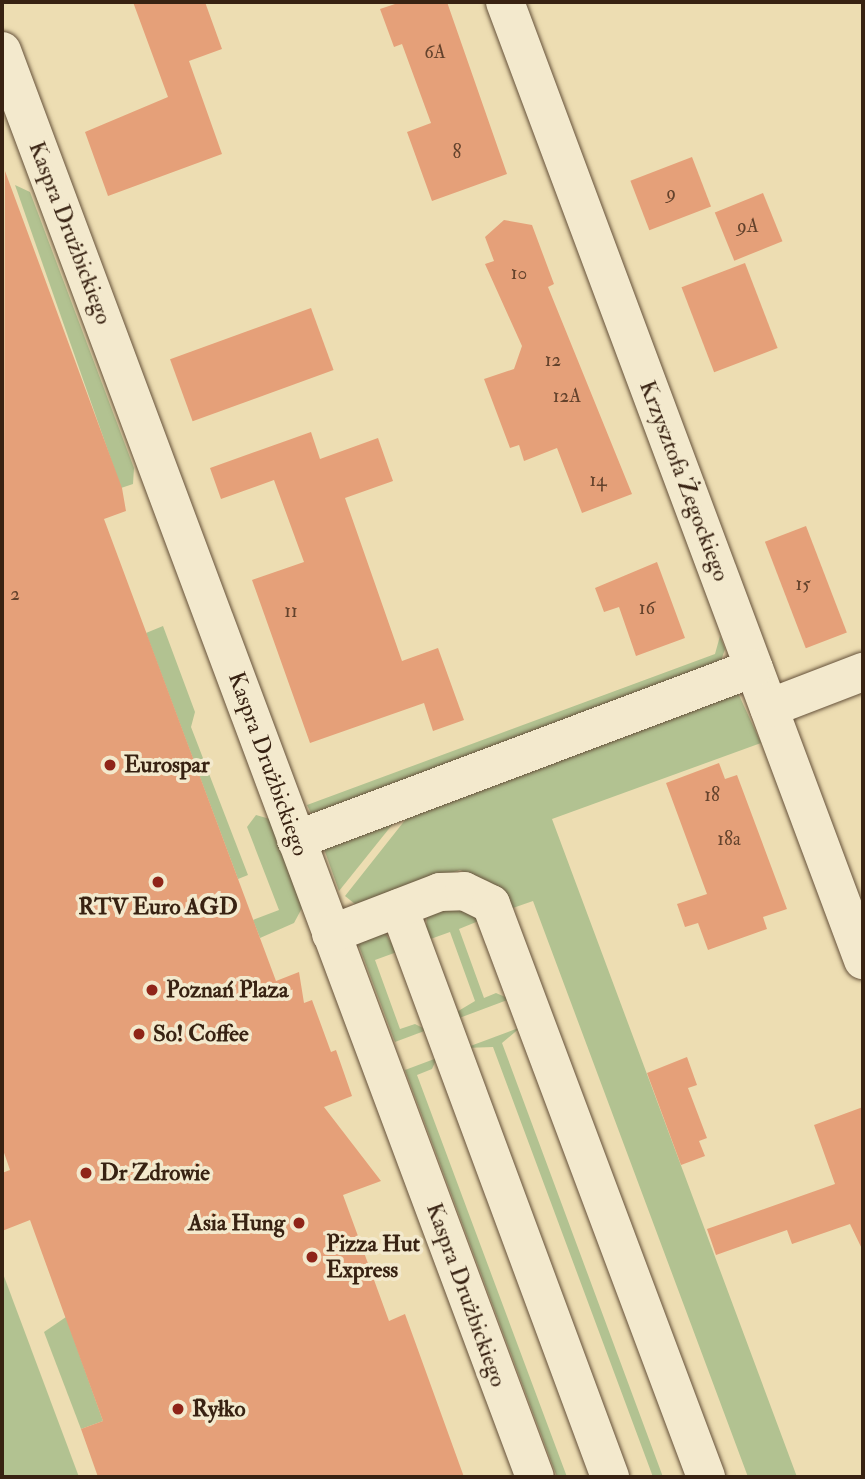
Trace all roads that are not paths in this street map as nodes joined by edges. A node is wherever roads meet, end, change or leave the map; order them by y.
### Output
1 (505, 2) edge
2 (2, 51) edge
3 (16, 133) edge
4 (754, 668) junction
5 (863, 672) edge
6 (769, 708) junction
7 (296, 840) junction
8 (399, 908) junction
9 (331, 934) junction
10 (863, 960) edge
11 (534, 1477) edge
12 (610, 1477) edge
13 (706, 1477) edge

1 - 4 street, Krzysztofa Żegockiego
2 - 3 street, Kaspra Drużbickiego
3 - 7 street, Kaspra Drużbickiego
4 - 6 street, Krzysztofa Żegockiego
4 - 7 street
5 - 6 street
6 - 10 street, Krzysztofa Żegockiego
7 - 9 street, Kaspra Drużbickiego
8 - 9 street
8 - 12 street
8 - 13 street
9 - 11 street, Kaspra Drużbickiego

